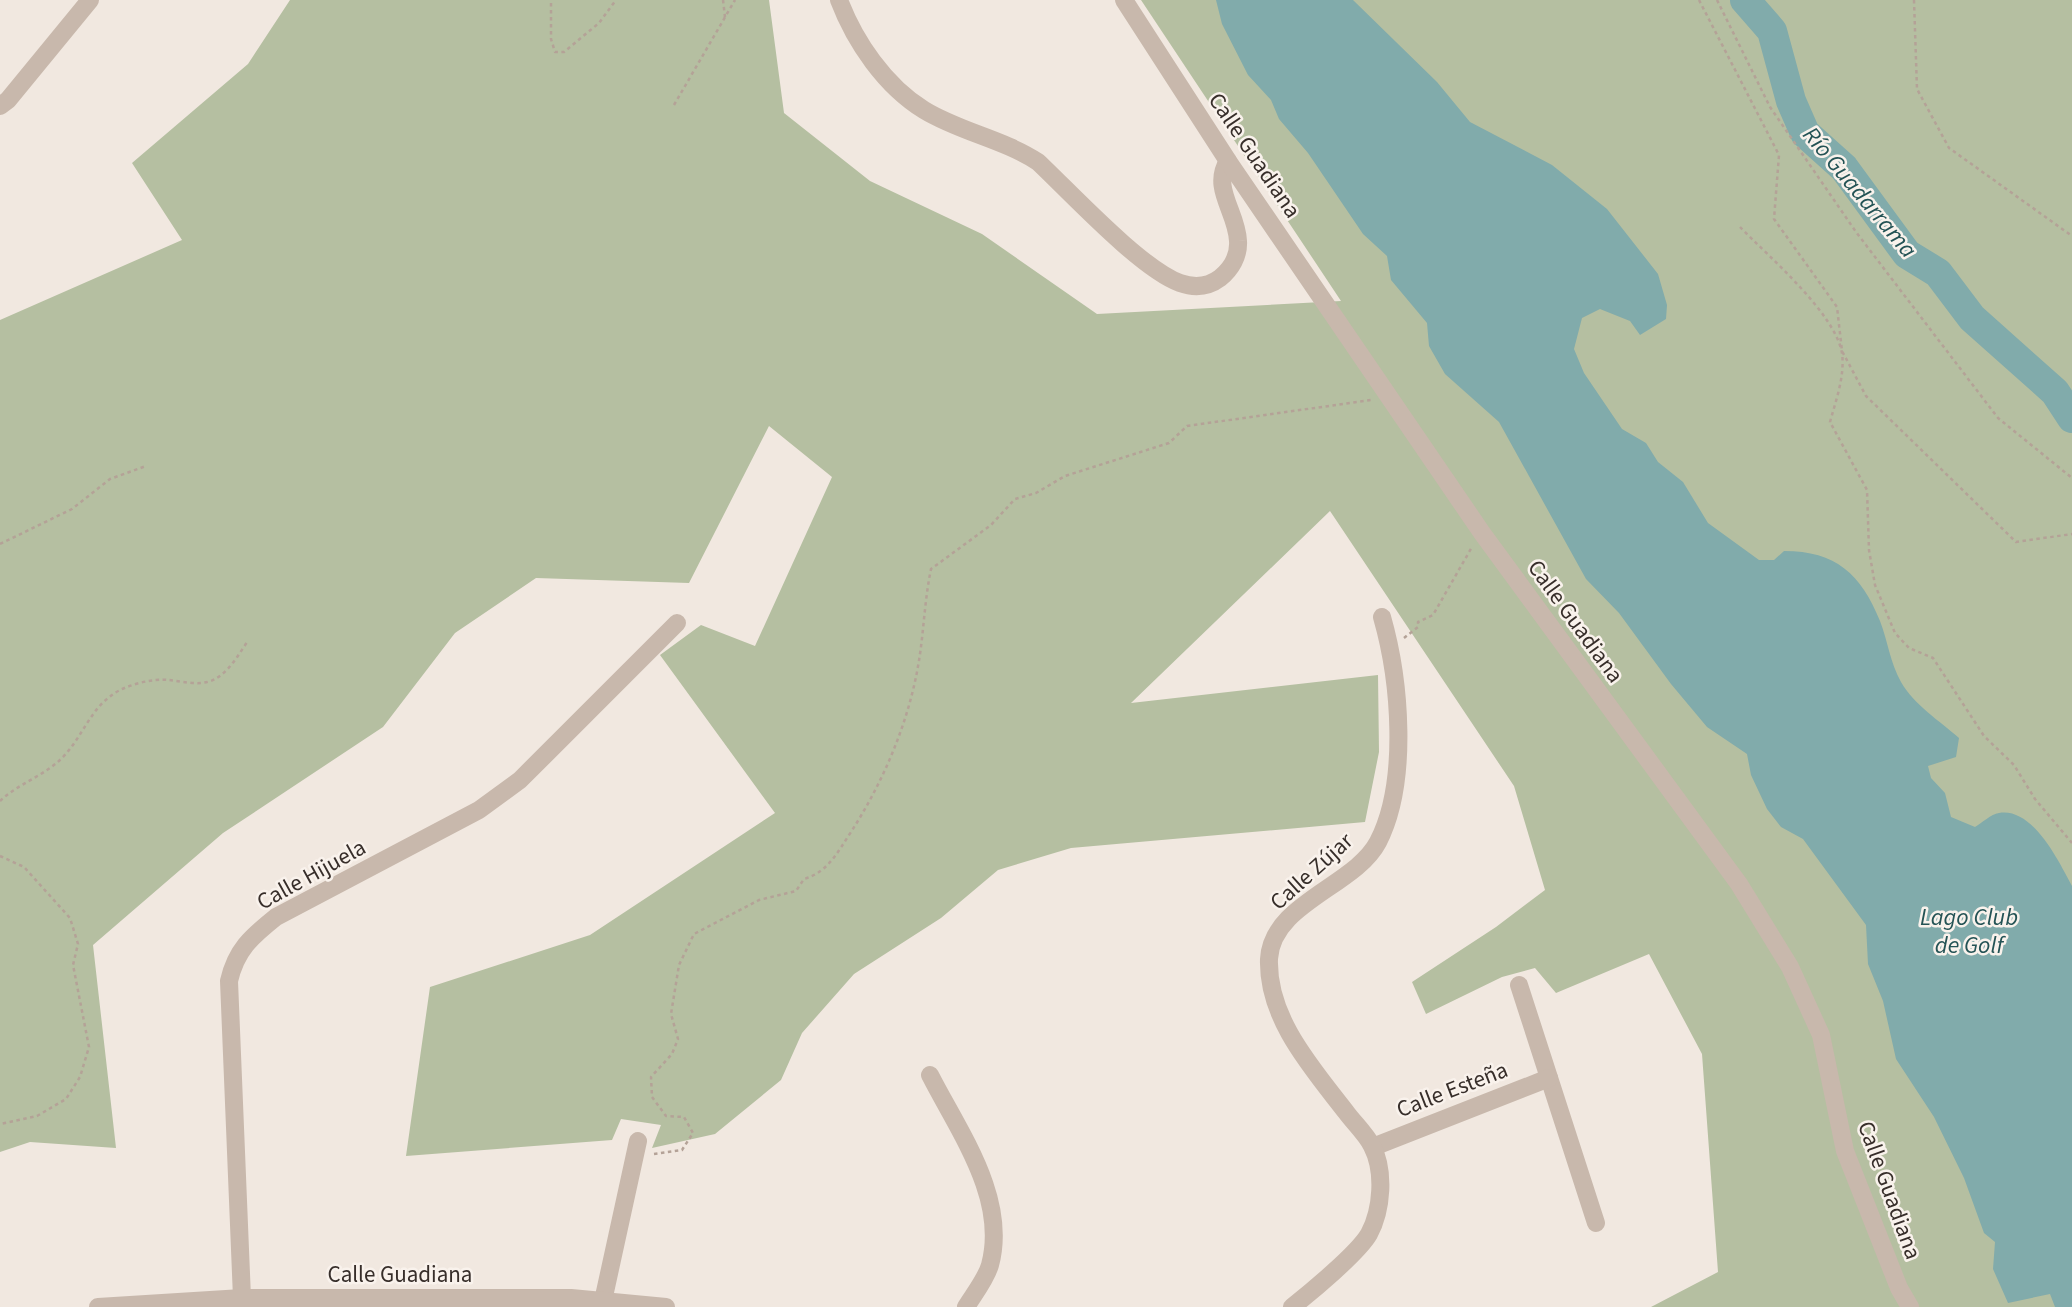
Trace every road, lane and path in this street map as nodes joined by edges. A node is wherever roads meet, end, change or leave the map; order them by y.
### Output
1 (90, 0) edge
2 (616, 0) edge
3 (723, 0) edge
4 (735, 0) edge
5 (839, 0) edge
6 (1124, 0) edge
7 (1699, 0) edge
8 (1717, 0) edge
9 (1914, 0) edge
10 (551, 4) dead end
11 (725, 21) junction
12 (674, 105) dead end
13 (0, 106) edge
14 (1228, 161) junction
15 (1740, 227) dead end
16 (2072, 236) edge
17 (1842, 351) junction
18 (1391, 397) junction
19 (146, 466) dead end
20 (2072, 478) edge
21 (1482, 533) junction
22 (2072, 534) edge
23 (0, 544) edge
24 (1382, 617) dead end
25 (677, 623) dead end
26 (248, 641) dead end
27 (1390, 645) junction
28 (0, 801) edge
29 (2072, 842) edge
30 (0, 856) edge
31 (1519, 985) dead end
32 (930, 1075) dead end
33 (1549, 1077) junction
34 (0, 1124) edge
35 (1373, 1147) junction
36 (636, 1149) joint
37 (1596, 1223) dead end
38 (242, 1298) junction
39 (603, 1301) junction
40 (273, 1303) edge
41 (528, 1303) edge
42 (98, 1307) edge
43 (666, 1307) edge
44 (967, 1307) edge
45 (1292, 1307) edge
46 (1910, 1307) edge

1 - 13 street
2 - 10 path
3 - 11 path
4 - 11 path
5 - 14 street
6 - 14 street, Calle Guadiana
7 - 17 path
8 - 20 path
9 - 16 path
11 - 12 path
14 - 18 street, Calle Guadiana
15 - 17 path
17 - 22 path
17 - 29 path
18 - 21 street, Calle Guadiana
18 - 36 path
19 - 23 path
21 - 27 path
21 - 46 street, Calle Guadiana
24 - 27 street, Calle Zújar
25 - 38 street, Calle Hijuela
26 - 28 path
27 - 35 street, Calle Zújar
30 - 34 path
31 - 33 street
32 - 44 street
33 - 35 street, Calle Esteña
33 - 37 street
35 - 45 street, Calle Zújar
36 - 39 street
38 - 40 street, Calle Guadiana
38 - 42 street, Calle Guadiana
39 - 41 street, Calle Guadiana
39 - 43 street, Calle Guadiana
40 - 41 street, Calle Guadiana

